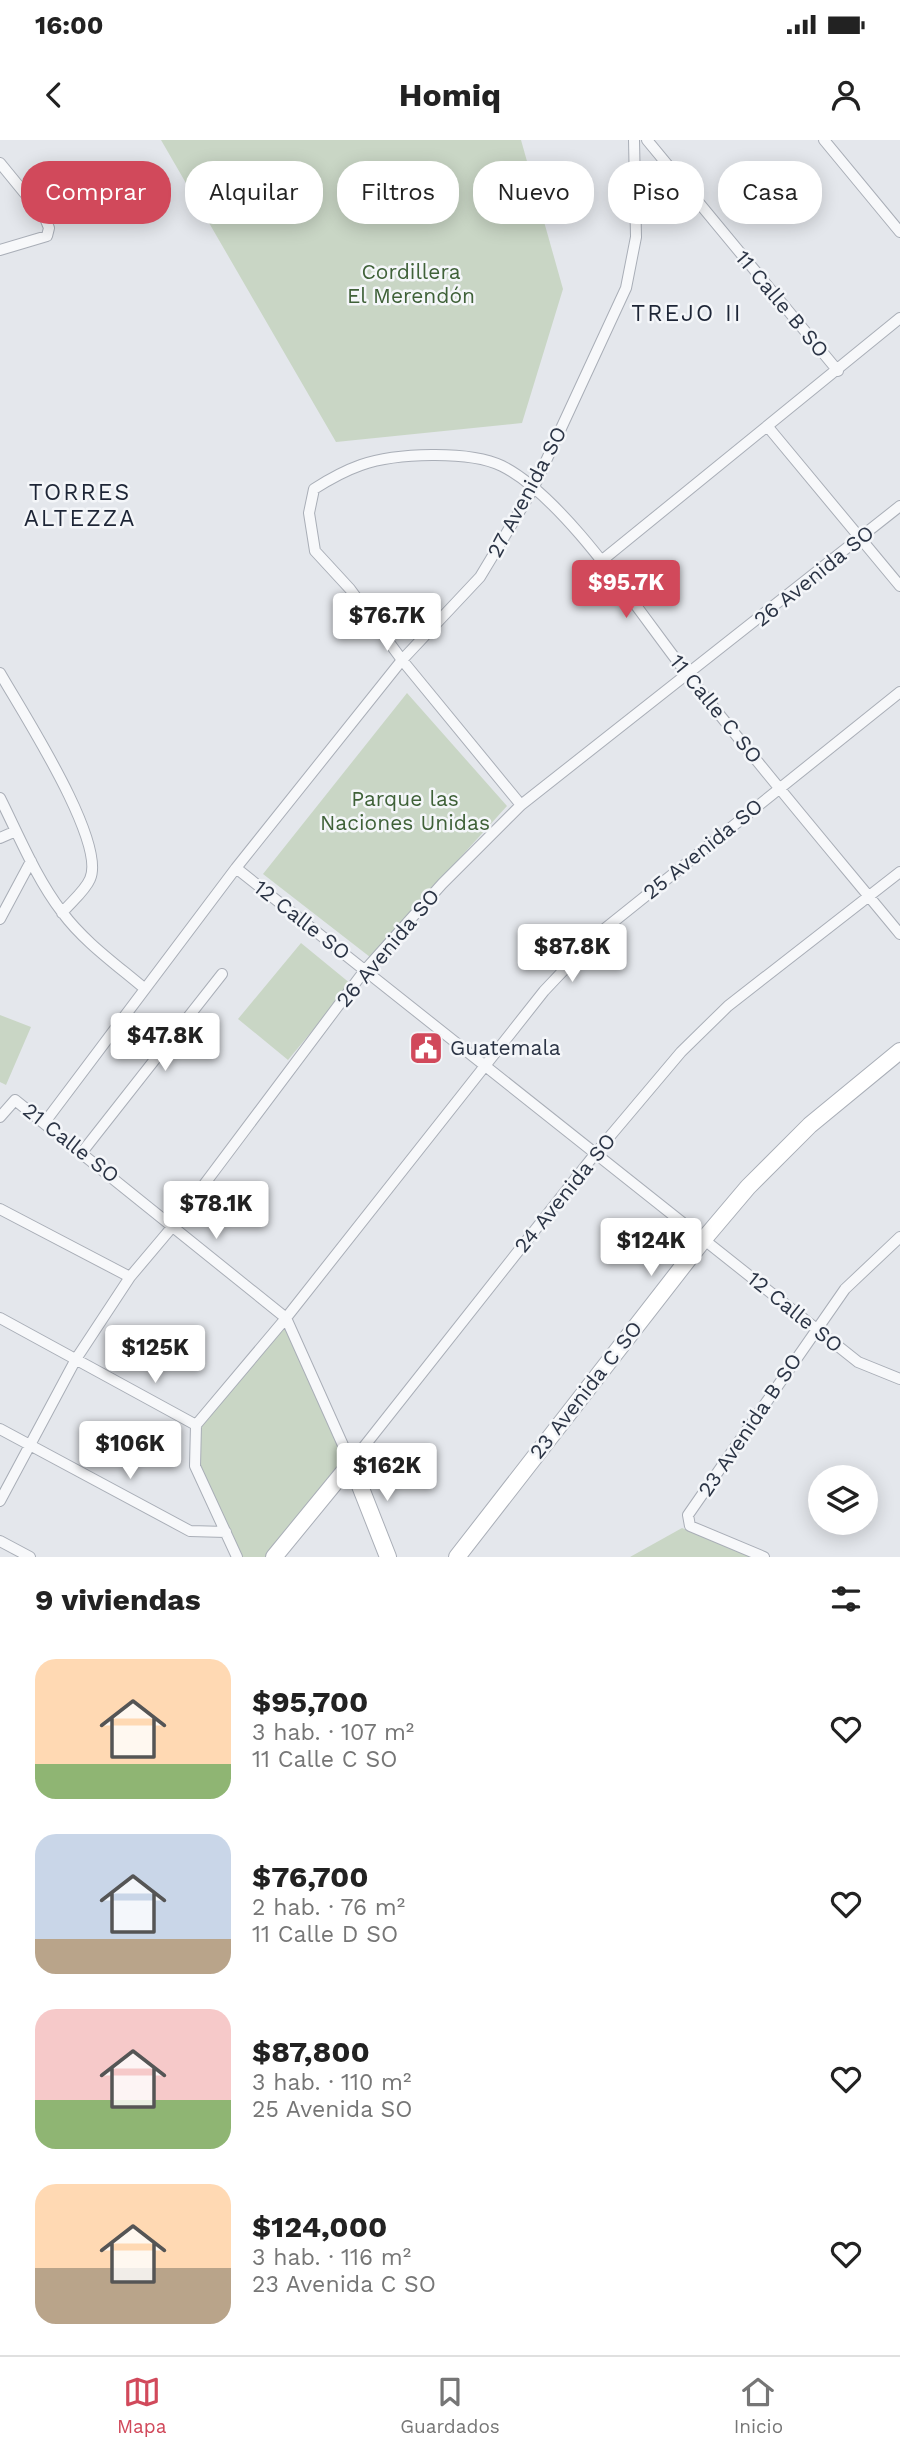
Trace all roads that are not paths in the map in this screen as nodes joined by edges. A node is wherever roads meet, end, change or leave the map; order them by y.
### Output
1 (634, 140) edge
2 (647, 140) edge
3 (824, 140) edge
4 (0, 163) edge
5 (900, 232) edge
6 (0, 250) edge
7 (900, 318) edge
8 (838, 371) junction
9 (768, 426) junction
10 (533, 489) junction
11 (900, 506) edge
12 (862, 538) junction
13 (600, 562) junction
14 (900, 586) edge
15 (402, 660) junction
16 (0, 673) edge
17 (689, 676) junction
18 (900, 692) edge
19 (779, 787) junction
20 (0, 798) edge
21 (521, 805) junction
22 (16, 831) junction
23 (0, 838) edge
24 (31, 861) junction
25 (236, 868) junction
26 (900, 872) edge
27 (868, 896) junction
28 (62, 913) junction
29 (0, 919) edge
30 (900, 934) edge
31 (365, 970) junction
32 (222, 974) dead end
33 (145, 989) junction
34 (900, 1051) edge
35 (485, 1065) junction
36 (0, 1117) edge
37 (45, 1122) junction
38 (83, 1151) junction
39 (595, 1154) junction
40 (0, 1209) edge
41 (173, 1227) junction
42 (900, 1237) edge
43 (704, 1239) junction
44 (130, 1277) junction
45 (0, 1318) edge
46 (286, 1318) junction
47 (816, 1329) junction
48 (76, 1359) junction
49 (900, 1379) edge
50 (196, 1425) junction
51 (0, 1429) edge
52 (29, 1444) junction
53 (351, 1463) junction
54 (0, 1501) edge
55 (226, 1532) junction
56 (0, 1541) edge
57 (30, 1557) edge
58 (237, 1557) edge
59 (275, 1557) edge
60 (388, 1557) edge
61 (457, 1557) edge
62 (764, 1557) edge

1 - 10 street, 27 Avenida SO
2 - 8 street, 11 Calle B SO
3 - 5 street
4 - 6 street
7 - 8 street
8 - 9 street
9 - 12 street
9 - 13 street
10 - 13 street, 11 Calle C SO
10 - 15 street, 27 Avenida SO
10 - 15 street, 11 Calle C SO
11 - 12 street, 26 Avenida SO
12 - 14 street
12 - 17 street, 26 Avenida SO
13 - 17 street, 11 Calle C SO
15 - 21 street
15 - 25 street, 27 Avenida SO
16 - 28 street
17 - 19 street, 11 Calle C SO
17 - 21 street, 26 Avenida SO
18 - 19 street, 25 Avenida SO
19 - 27 street, 11 Calle C SO
19 - 35 street, 25 Avenida SO
20 - 22 street
21 - 31 street, 26 Avenida SO
22 - 23 street
22 - 24 street
24 - 28 street
24 - 29 street
25 - 31 street, 12 Calle SO
25 - 33 street, 27 Avenida SO
26 - 27 street, 24 Avenida SO
27 - 30 street, 11 Calle C SO
27 - 39 street, 24 Avenida SO
28 - 33 street
31 - 35 street, 12 Calle SO
31 - 41 street, 26 Avenida SO
32 - 38 street
33 - 37 street, 27 Avenida SO
34 - 43 street, 23 Avenida C SO
35 - 39 street, 12 Calle SO
35 - 46 street, 25 Avenida SO
36 - 37 street, 21 Calle SO
37 - 38 street, 21 Calle SO
38 - 41 street, 21 Calle SO
39 - 43 street, 12 Calle SO
39 - 53 street, 24 Avenida SO
40 - 44 street
41 - 44 street, 26 Avenida SO
41 - 46 street, 21 Calle SO
42 - 47 street, 23 Avenida B SO
43 - 47 street, 12 Calle SO
43 - 61 street, 23 Avenida C SO
44 - 48 street, 26 Avenida SO
45 - 48 street
46 - 50 street, 25 Avenida SO
46 - 53 street, 21 Calle SO
47 - 49 street, 12 Calle SO
47 - 62 street, 23 Avenida B SO
48 - 50 street
48 - 52 street, 26 Avenida SO
50 - 55 street
51 - 52 street
52 - 54 street, 26 Avenida SO
52 - 55 street
53 - 59 street, 24 Avenida SO
53 - 60 street, 21 Calle SO
55 - 58 street
56 - 57 street

